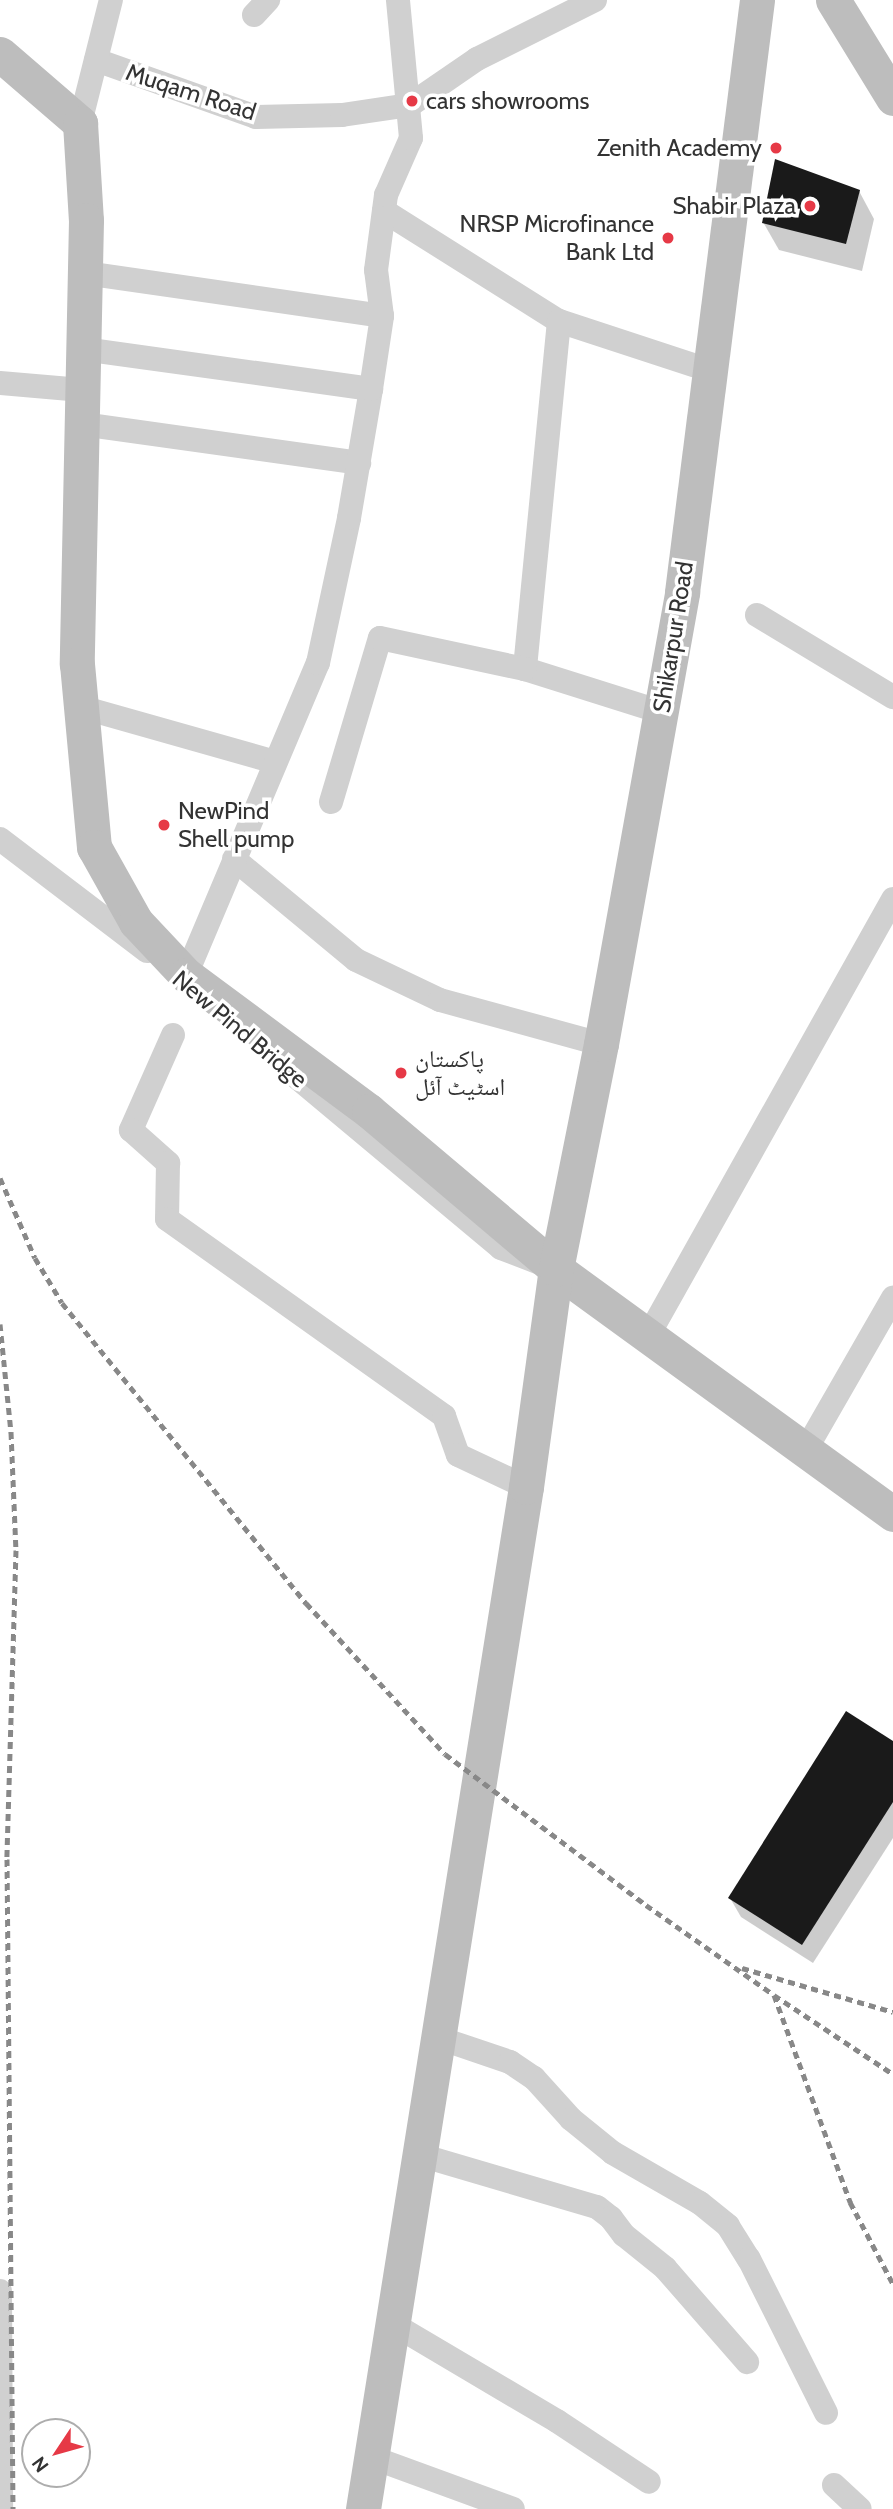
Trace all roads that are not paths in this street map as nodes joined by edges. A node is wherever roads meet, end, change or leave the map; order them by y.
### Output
1 (111, 0) edge
2 (398, 0) edge
3 (595, 0) edge
4 (757, 0) edge
5 (833, 0) edge
6 (0, 54) edge
7 (96, 60) junction
8 (893, 97) edge
9 (410, 105) junction
10 (80, 123) junction
11 (384, 211) junction
12 (85, 273) junction
13 (382, 316) junction
14 (559, 321) junction
15 (83, 349) junction
16 (711, 371) junction
17 (0, 383) edge
18 (371, 389) junction
19 (82, 390) junction
20 (82, 424) junction
21 (359, 463) junction
22 (757, 615) dead end
23 (524, 669) junction
24 (893, 697) edge
25 (81, 707) junction
26 (661, 712) junction
27 (275, 762) junction
28 (331, 802) dead end
29 (0, 839) edge
30 (234, 859) junction
31 (893, 899) edge
32 (186, 975) junction
33 (173, 1035) dead end
34 (601, 1044) junction
35 (556, 1269) junction
36 (893, 1298) edge
37 (648, 1336) junction
38 (805, 1451) junction
39 (526, 1487) junction
40 (893, 1514) edge
41 (439, 2038) junction
42 (420, 2155) junction
43 (0, 2291) edge
44 (393, 2324) junction
45 (747, 2362) dead end
46 (826, 2413) dead end
47 (1, 2428) edge
48 (371, 2457) junction
49 (1, 2458) edge
50 (649, 2482) dead end
51 (834, 2486) dead end
52 (1, 2509) edge
53 (363, 2509) edge
54 (513, 2509) edge
55 (860, 2509) edge

1 - 7 street
2 - 9 street
3 - 9 street, Muqam Road
4 - 16 main road, Shikarpur Road
5 - 8 main road
6 - 10 main road
7 - 9 street, Muqam Road
7 - 10 street
9 - 11 street
10 - 12 main road
11 - 13 street
11 - 14 street
12 - 13 street
12 - 15 main road
13 - 18 street
14 - 16 street
14 - 23 street
15 - 18 street
15 - 19 main road
16 - 26 main road, Shikarpur Road
17 - 19 street
18 - 21 street
19 - 20 main road
20 - 21 street
20 - 25 main road
21 - 27 street
22 - 24 street
23 - 26 street
23 - 28 street
25 - 27 street
25 - 32 main road
26 - 34 main road, Shikarpur Road
27 - 30 street
29 - 35 street, New Pind Bridge
30 - 32 street
30 - 34 street
31 - 37 street
32 - 35 main road
33 - 39 street
34 - 35 main road, Shikarpur Road
35 - 37 main road
35 - 39 main road, Shikarpur Road
36 - 38 street
37 - 38 main road
38 - 40 main road
39 - 41 main road, Shikarpur Road
41 - 42 main road, Shikarpur Road
41 - 46 street
42 - 44 main road, Shikarpur Road
42 - 45 street
43 - 47 street
44 - 48 main road, Shikarpur Road
44 - 50 street
47 - 49 street
48 - 53 main road, Shikarpur Road
48 - 54 street
49 - 52 street
51 - 55 street

